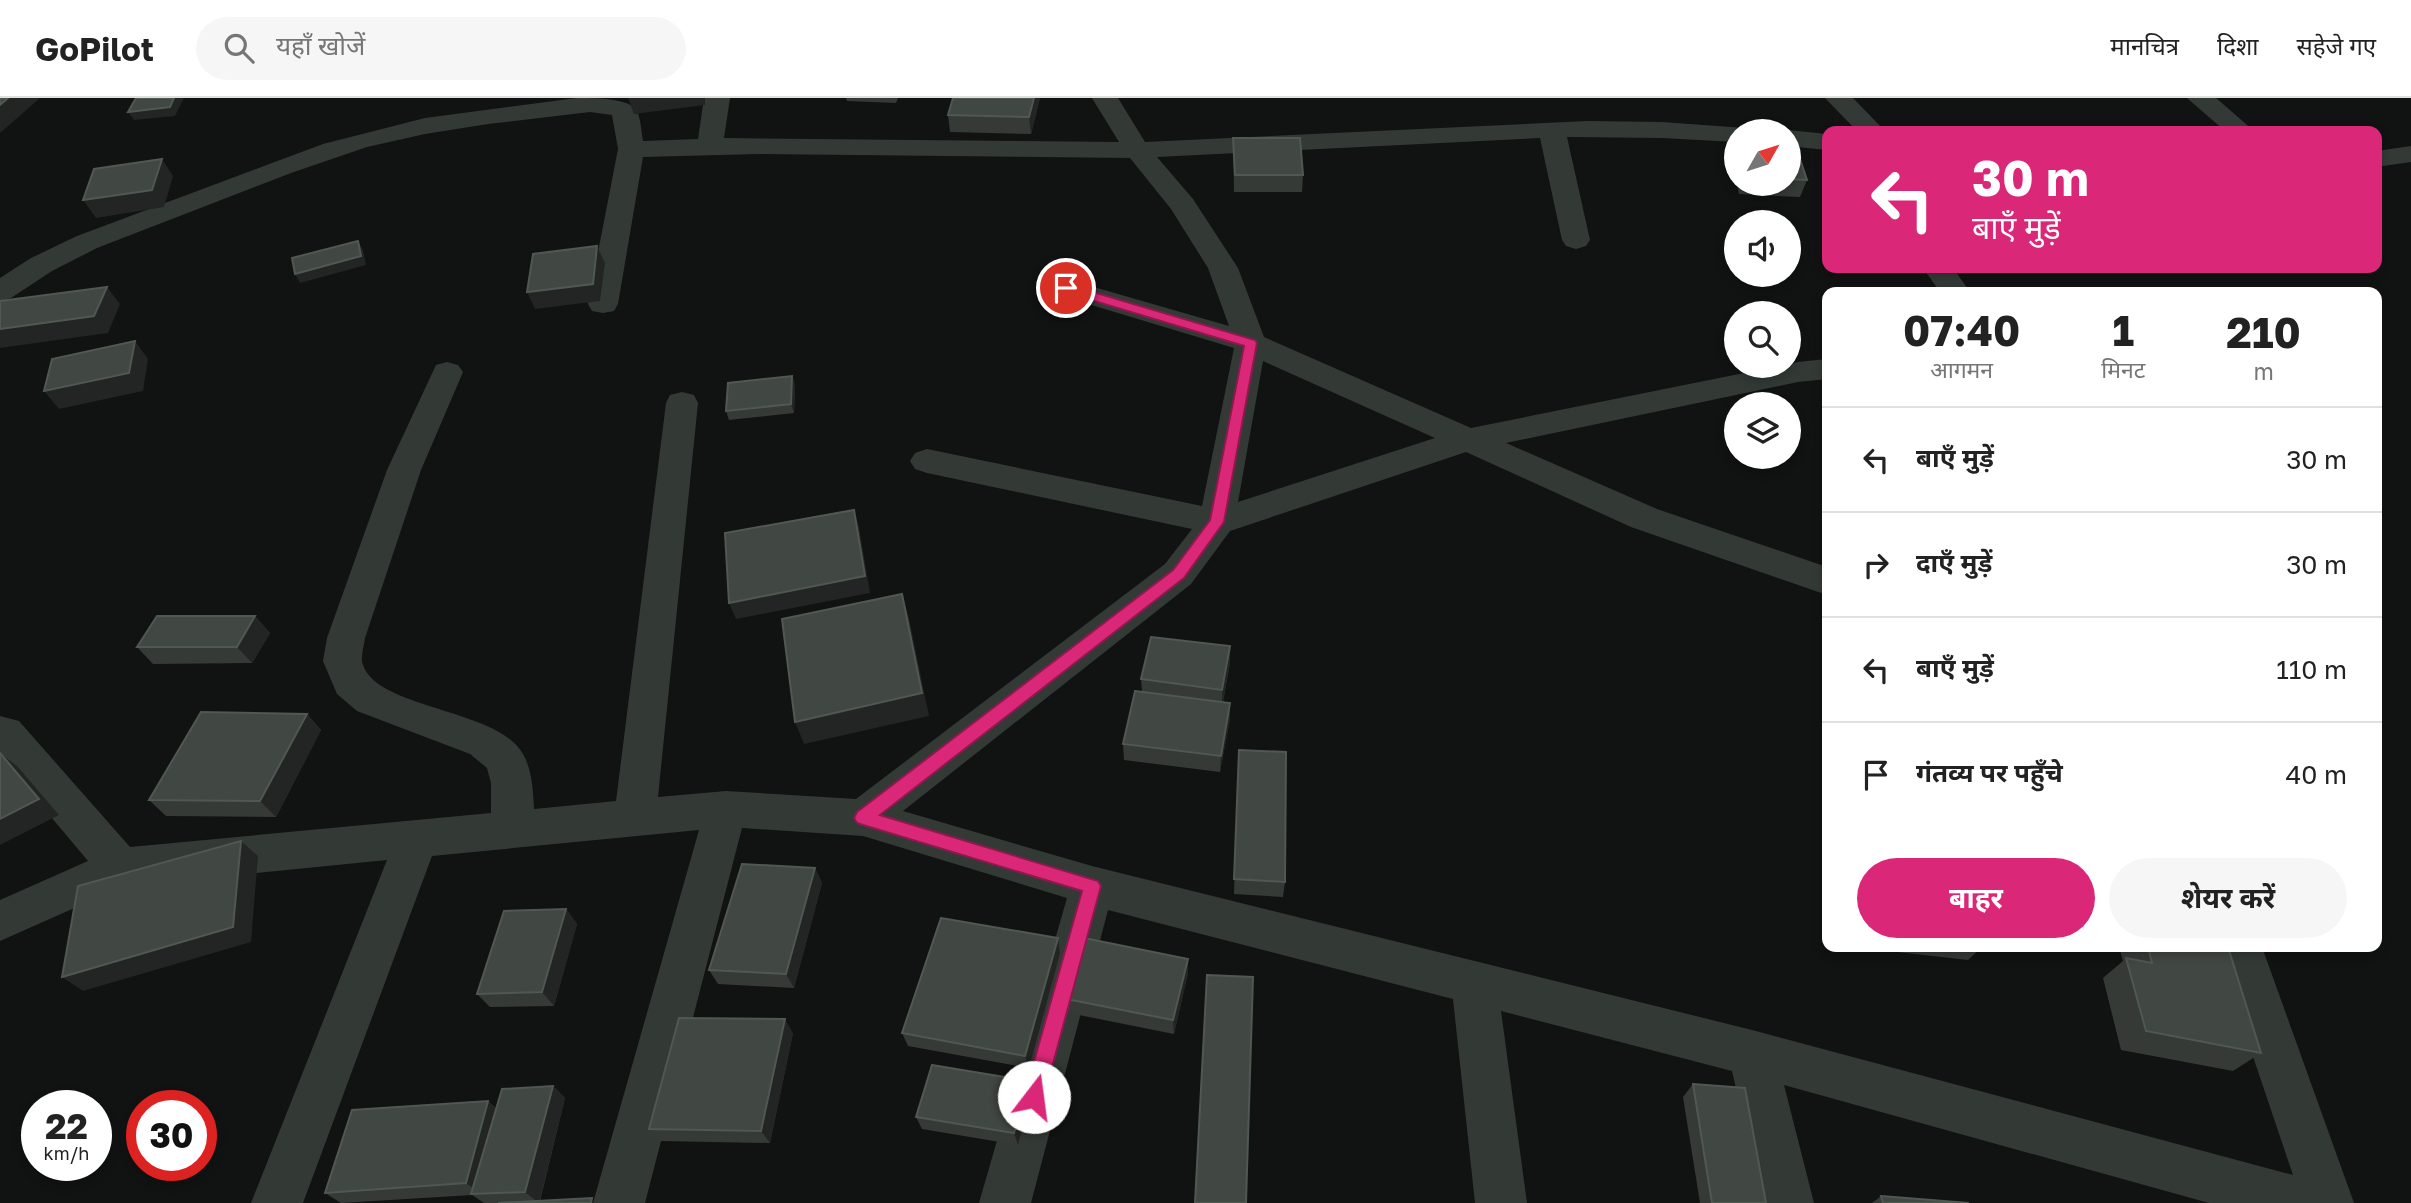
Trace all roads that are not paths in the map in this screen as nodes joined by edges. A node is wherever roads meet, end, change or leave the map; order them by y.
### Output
1 (717, 98) edge
2 (1105, 98) edge
3 (1838, 98) edge
4 (2200, 98) edge
5 (576, 102) edge
6 (436, 111) edge
7 (1867, 126) edge
8 (2235, 126) edge
9 (1552, 131) junction
10 (1724, 133) edge
11 (1801, 139) edge
12 (1822, 141) edge
13 (710, 145) junction
14 (631, 149) junction
15 (1137, 150) junction
16 (2411, 154) edge
17 (2382, 158) edge
18 (1576, 240) dead end
19 (1066, 288) dead end
20 (0, 292) edge
21 (603, 304) dead end
22 (1251, 343) junction
23 (1822, 370) edge
24 (447, 372) dead end
25 (682, 403) dead end
26 (1470, 439) junction
27 (927, 461) dead end
28 (1217, 522) junction
29 (1822, 579) edge
30 (0, 732) edge
31 (726, 809) junction
32 (635, 817) junction
33 (863, 818) junction
34 (513, 830) junction
35 (416, 840) junction
36 (120, 867) junction
37 (1092, 886) junction
38 (0, 921) edge
39 (2241, 952) edge
40 (1474, 983) junction
41 (1752, 1053) junction
42 (277, 1203) edge
43 (619, 1203) edge
44 (1005, 1203) edge
45 (1501, 1203) edge
46 (1788, 1203) edge
47 (2302, 1203) edge
48 (2328, 1203) edge

1 - 13 street
2 - 15 street
3 - 7 street
4 - 8 street
5 - 6 street
5 - 14 street
6 - 20 street
9 - 10 street
9 - 15 street
9 - 18 street
11 - 12 street
13 - 14 street
13 - 15 street
14 - 21 street
15 - 22 street
16 - 17 street
19 - 22 street
22 - 26 street
22 - 28 street
23 - 26 street
24 - 34 street
25 - 32 street
26 - 28 street
26 - 29 street
27 - 28 street
28 - 33 street
30 - 36 street
31 - 32 street
31 - 33 street
31 - 43 street
32 - 34 street
33 - 37 street
34 - 35 street
35 - 36 street
35 - 42 street
36 - 38 street
37 - 40 street
37 - 44 street
39 - 48 street
40 - 41 street
40 - 45 street
41 - 46 street
41 - 47 street

